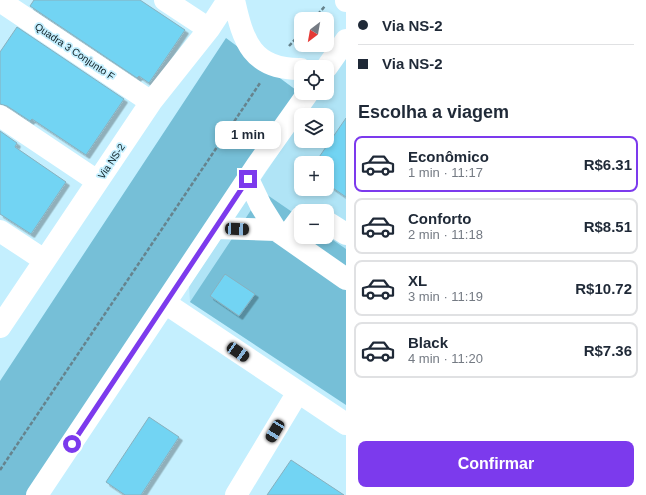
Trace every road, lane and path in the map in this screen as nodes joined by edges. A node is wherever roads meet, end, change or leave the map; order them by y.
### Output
1 (166, 0) edge
2 (228, 0) edge
3 (234, 0) edge
4 (0, 1) edge
5 (340, 2) edge
6 (325, 12) edge
7 (209, 29) junction
8 (346, 40) edge
9 (294, 41) edge
10 (330, 60) edge
11 (272, 66) junction
12 (294, 68) edge
13 (303, 100) edge
14 (151, 102) junction
15 (0, 116) edge
16 (248, 179) junction
17 (97, 181) junction
18 (294, 223) edge
19 (334, 226) edge
20 (215, 228) junction
21 (0, 231) edge
22 (281, 234) junction
23 (346, 234) edge
24 (44, 260) junction
25 (346, 279) edge
26 (165, 303) junction
27 (0, 327) edge
28 (298, 392) junction
29 (346, 424) edge
30 (0, 470) edge
31 (37, 495) edge
32 (236, 495) edge

1 - 7 street
2 - 7 street, Via NS-2
3 - 11 street
4 - 14 street, Quadra 3 Conjunto F
5 - 6 path
7 - 14 street, Via NS-2
8 - 10 street
9 - 11 path
11 - 12 street
11 - 30 path
13 - 16 street
14 - 17 street, Via NS-2
15 - 17 street
16 - 20 street
16 - 22 street
17 - 24 street, Via NS-2
18 - 22 street
19 - 23 street
20 - 22 street
20 - 26 street
21 - 24 street
22 - 25 street
24 - 27 street, Via NS-2
26 - 28 street
26 - 31 street
28 - 29 street
28 - 32 street

